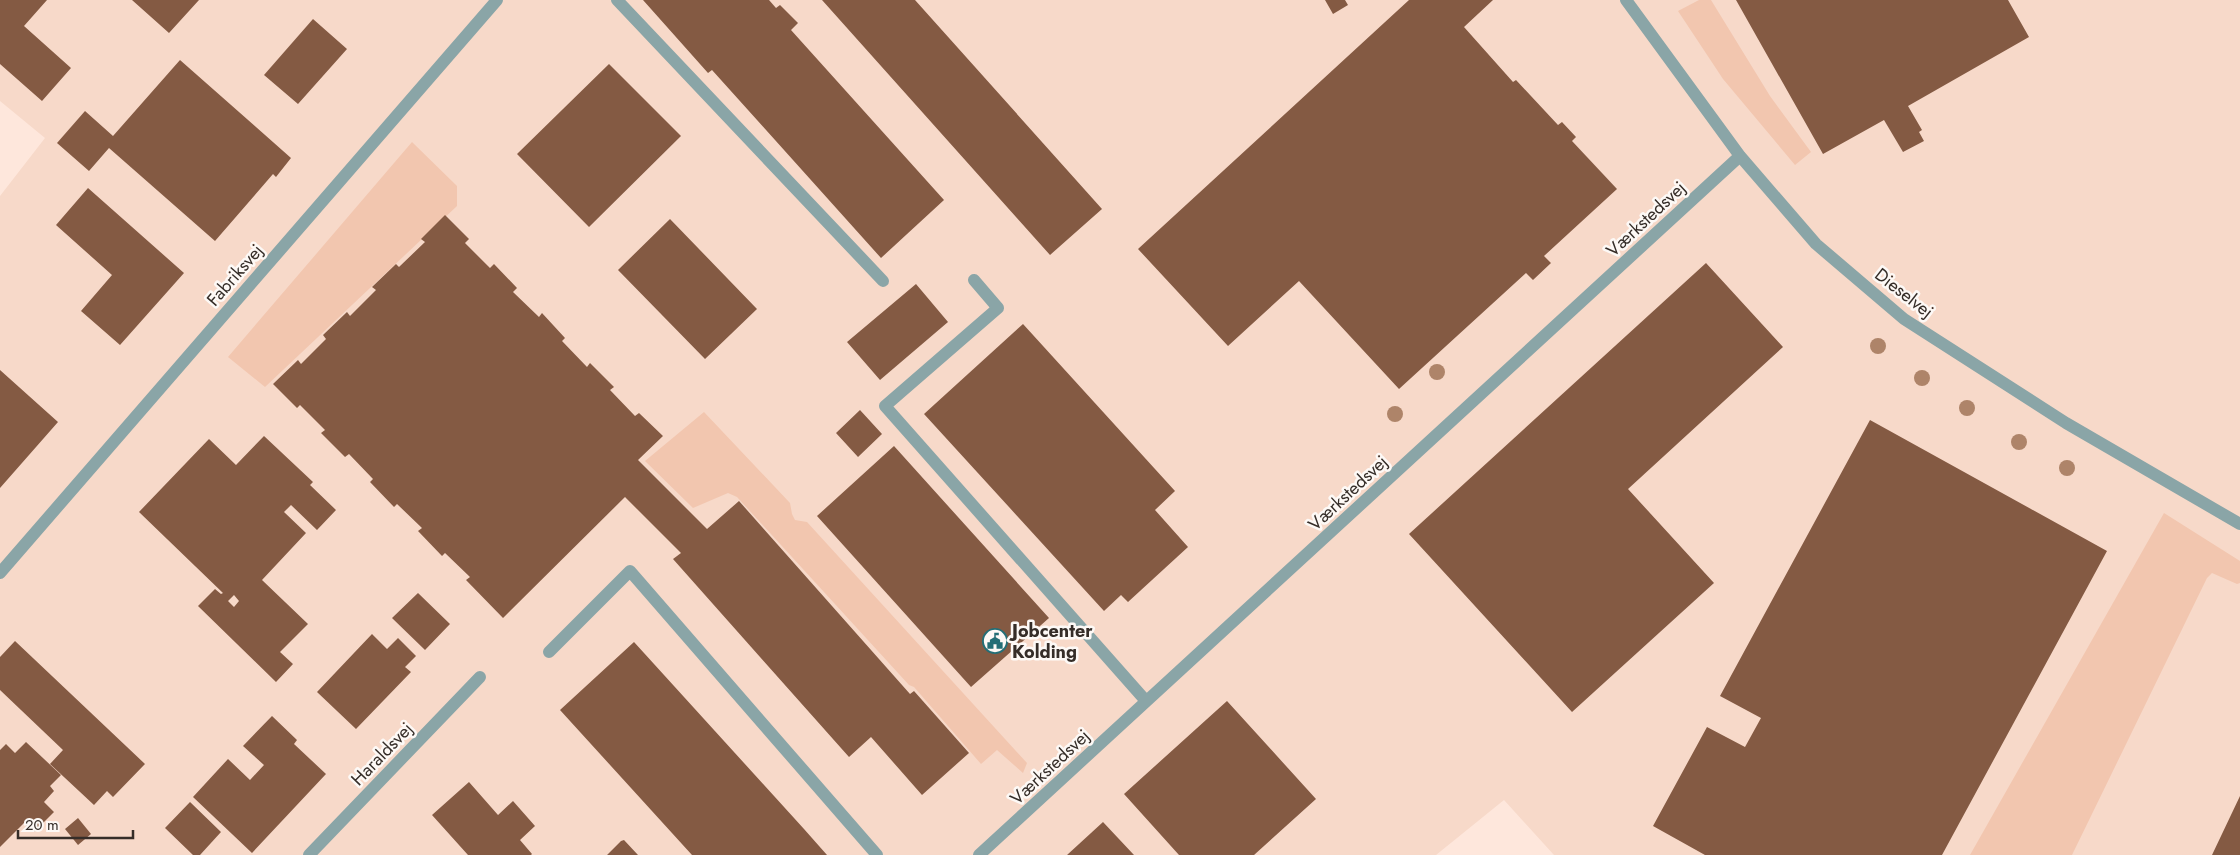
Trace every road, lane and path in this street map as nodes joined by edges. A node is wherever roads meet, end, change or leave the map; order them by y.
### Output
1 (496, 0) edge
2 (617, 0) edge
3 (1626, 0) edge
4 (1740, 156) junction
5 (974, 280) dead end
6 (883, 281) dead end
7 (2240, 524) edge
8 (0, 573) edge
9 (549, 652) dead end
10 (480, 677) dead end
11 (1146, 701) junction
12 (309, 855) edge
13 (877, 855) edge
14 (979, 855) edge

1 - 8 street, Fabriksvej
2 - 6 street
3 - 4 street, Dieselvej
4 - 7 street, Dieselvej
4 - 11 street, Værkstedsvej
5 - 11 street
9 - 13 street
10 - 12 street, Haraldsvej
11 - 14 street, Værkstedsvej

